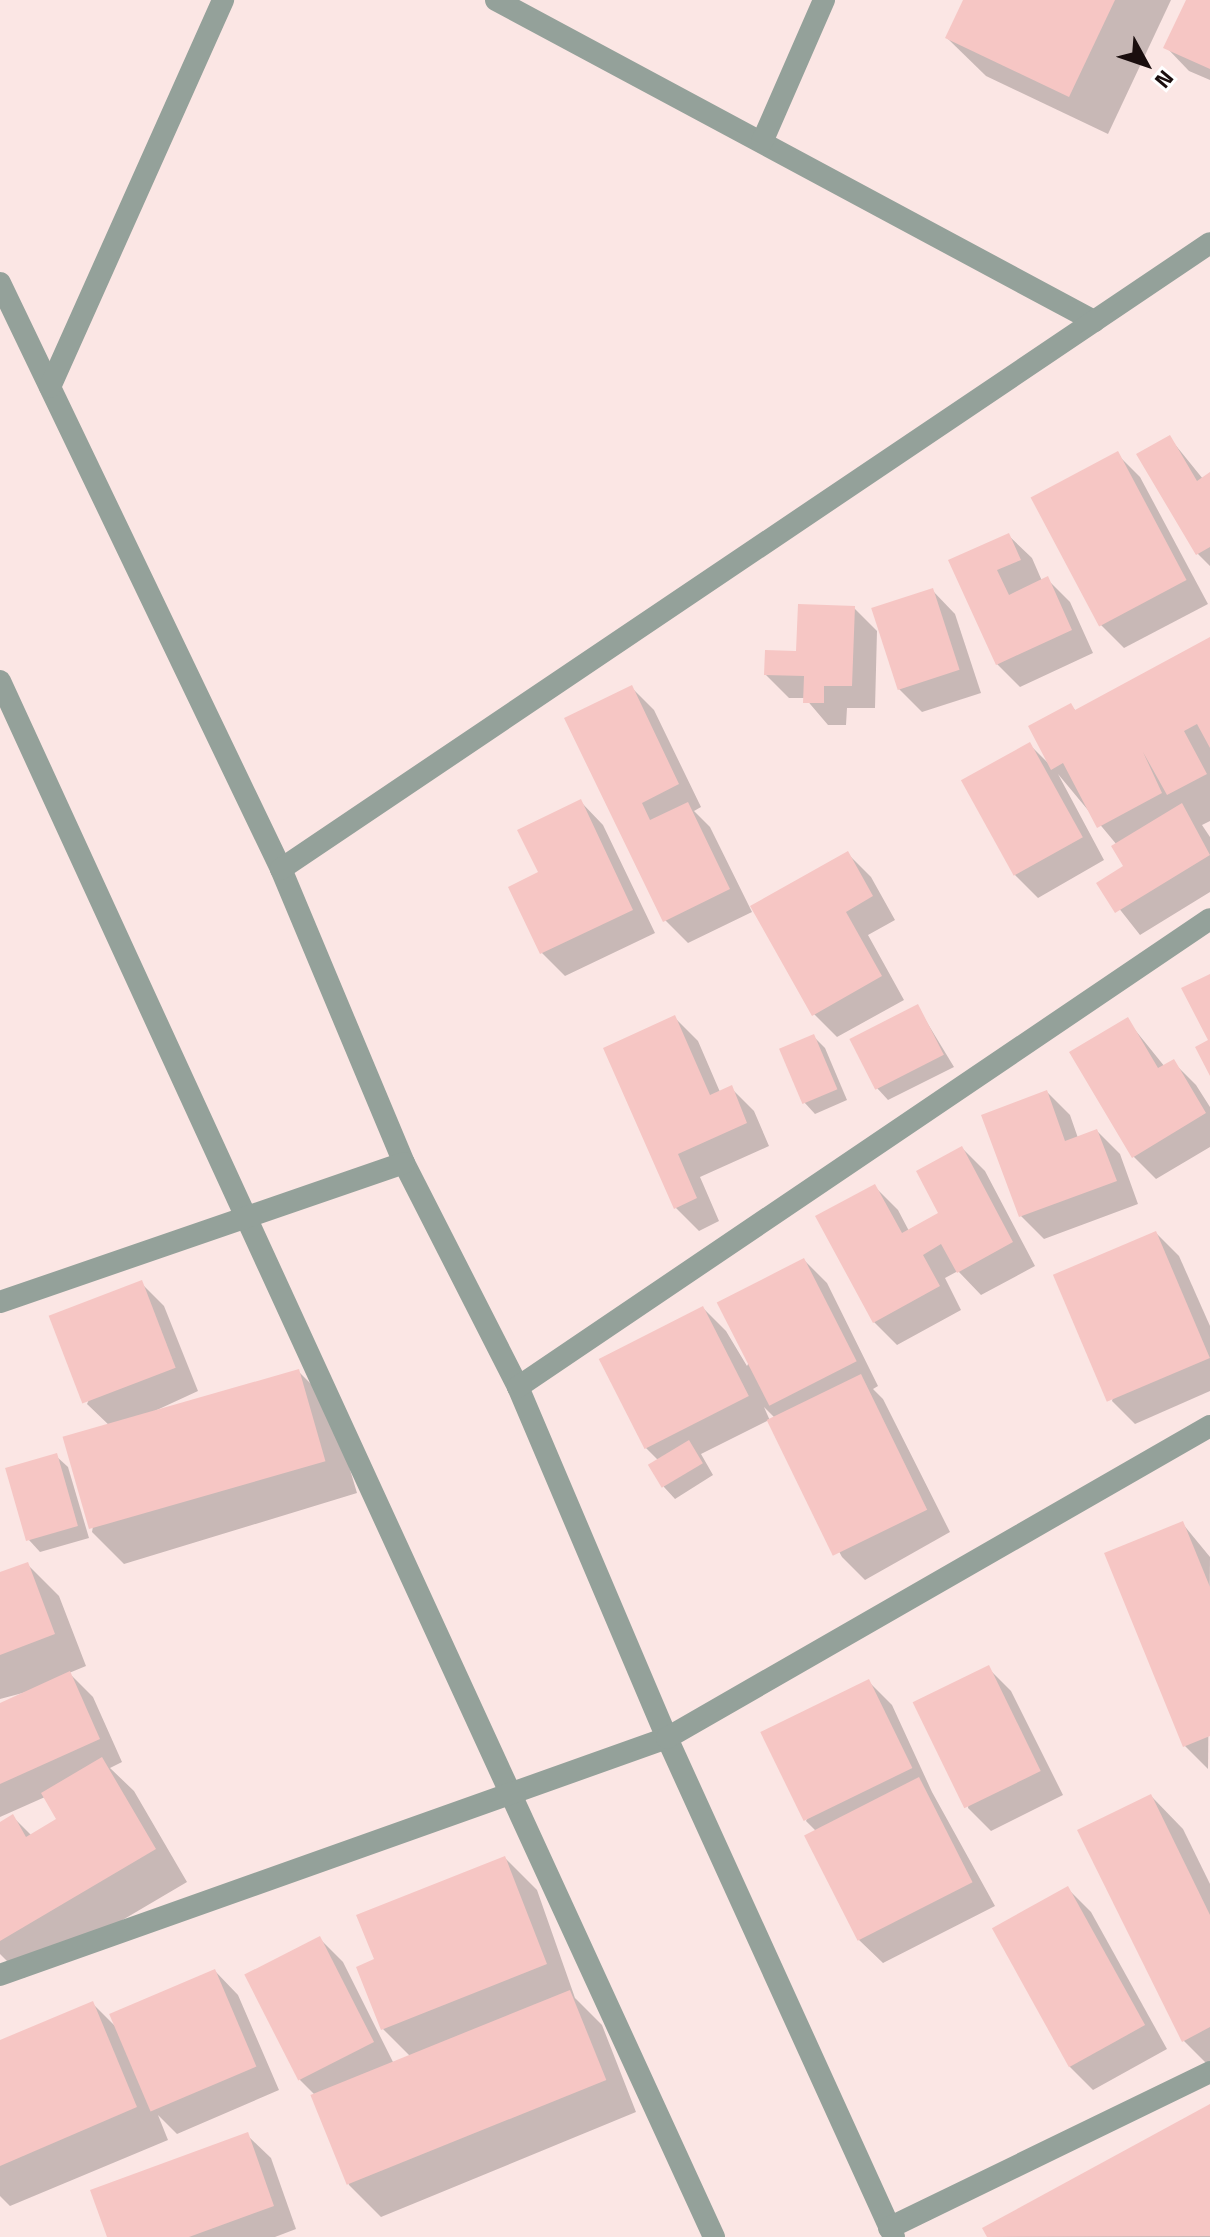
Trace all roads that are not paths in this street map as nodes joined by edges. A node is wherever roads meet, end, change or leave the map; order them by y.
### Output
1 (223, 0) edge
2 (496, 0) edge
3 (824, 0) edge
4 (762, 142) junction
5 (1210, 243) edge
6 (0, 283) edge
7 (1094, 321) junction
8 (50, 387) junction
9 (0, 681) edge
10 (281, 869) junction
11 (1210, 919) edge
12 (404, 1163) junction
13 (245, 1217) junction
14 (0, 1302) edge
15 (518, 1387) junction
16 (1210, 1426) edge
17 (667, 1738) junction
18 (510, 1793) junction
19 (0, 1975) edge
20 (1210, 2072) edge
21 (892, 2232) edge
22 (714, 2237) edge

1 - 8 street
2 - 4 street
3 - 4 street
4 - 7 street
5 - 7 street
6 - 8 street
7 - 10 street
8 - 10 street
9 - 13 street
10 - 12 street
11 - 15 street
12 - 13 street
12 - 15 street
13 - 14 street
13 - 18 street
15 - 17 street
16 - 17 street
17 - 18 street
17 - 21 street
18 - 19 street
18 - 22 street
20 - 21 street

